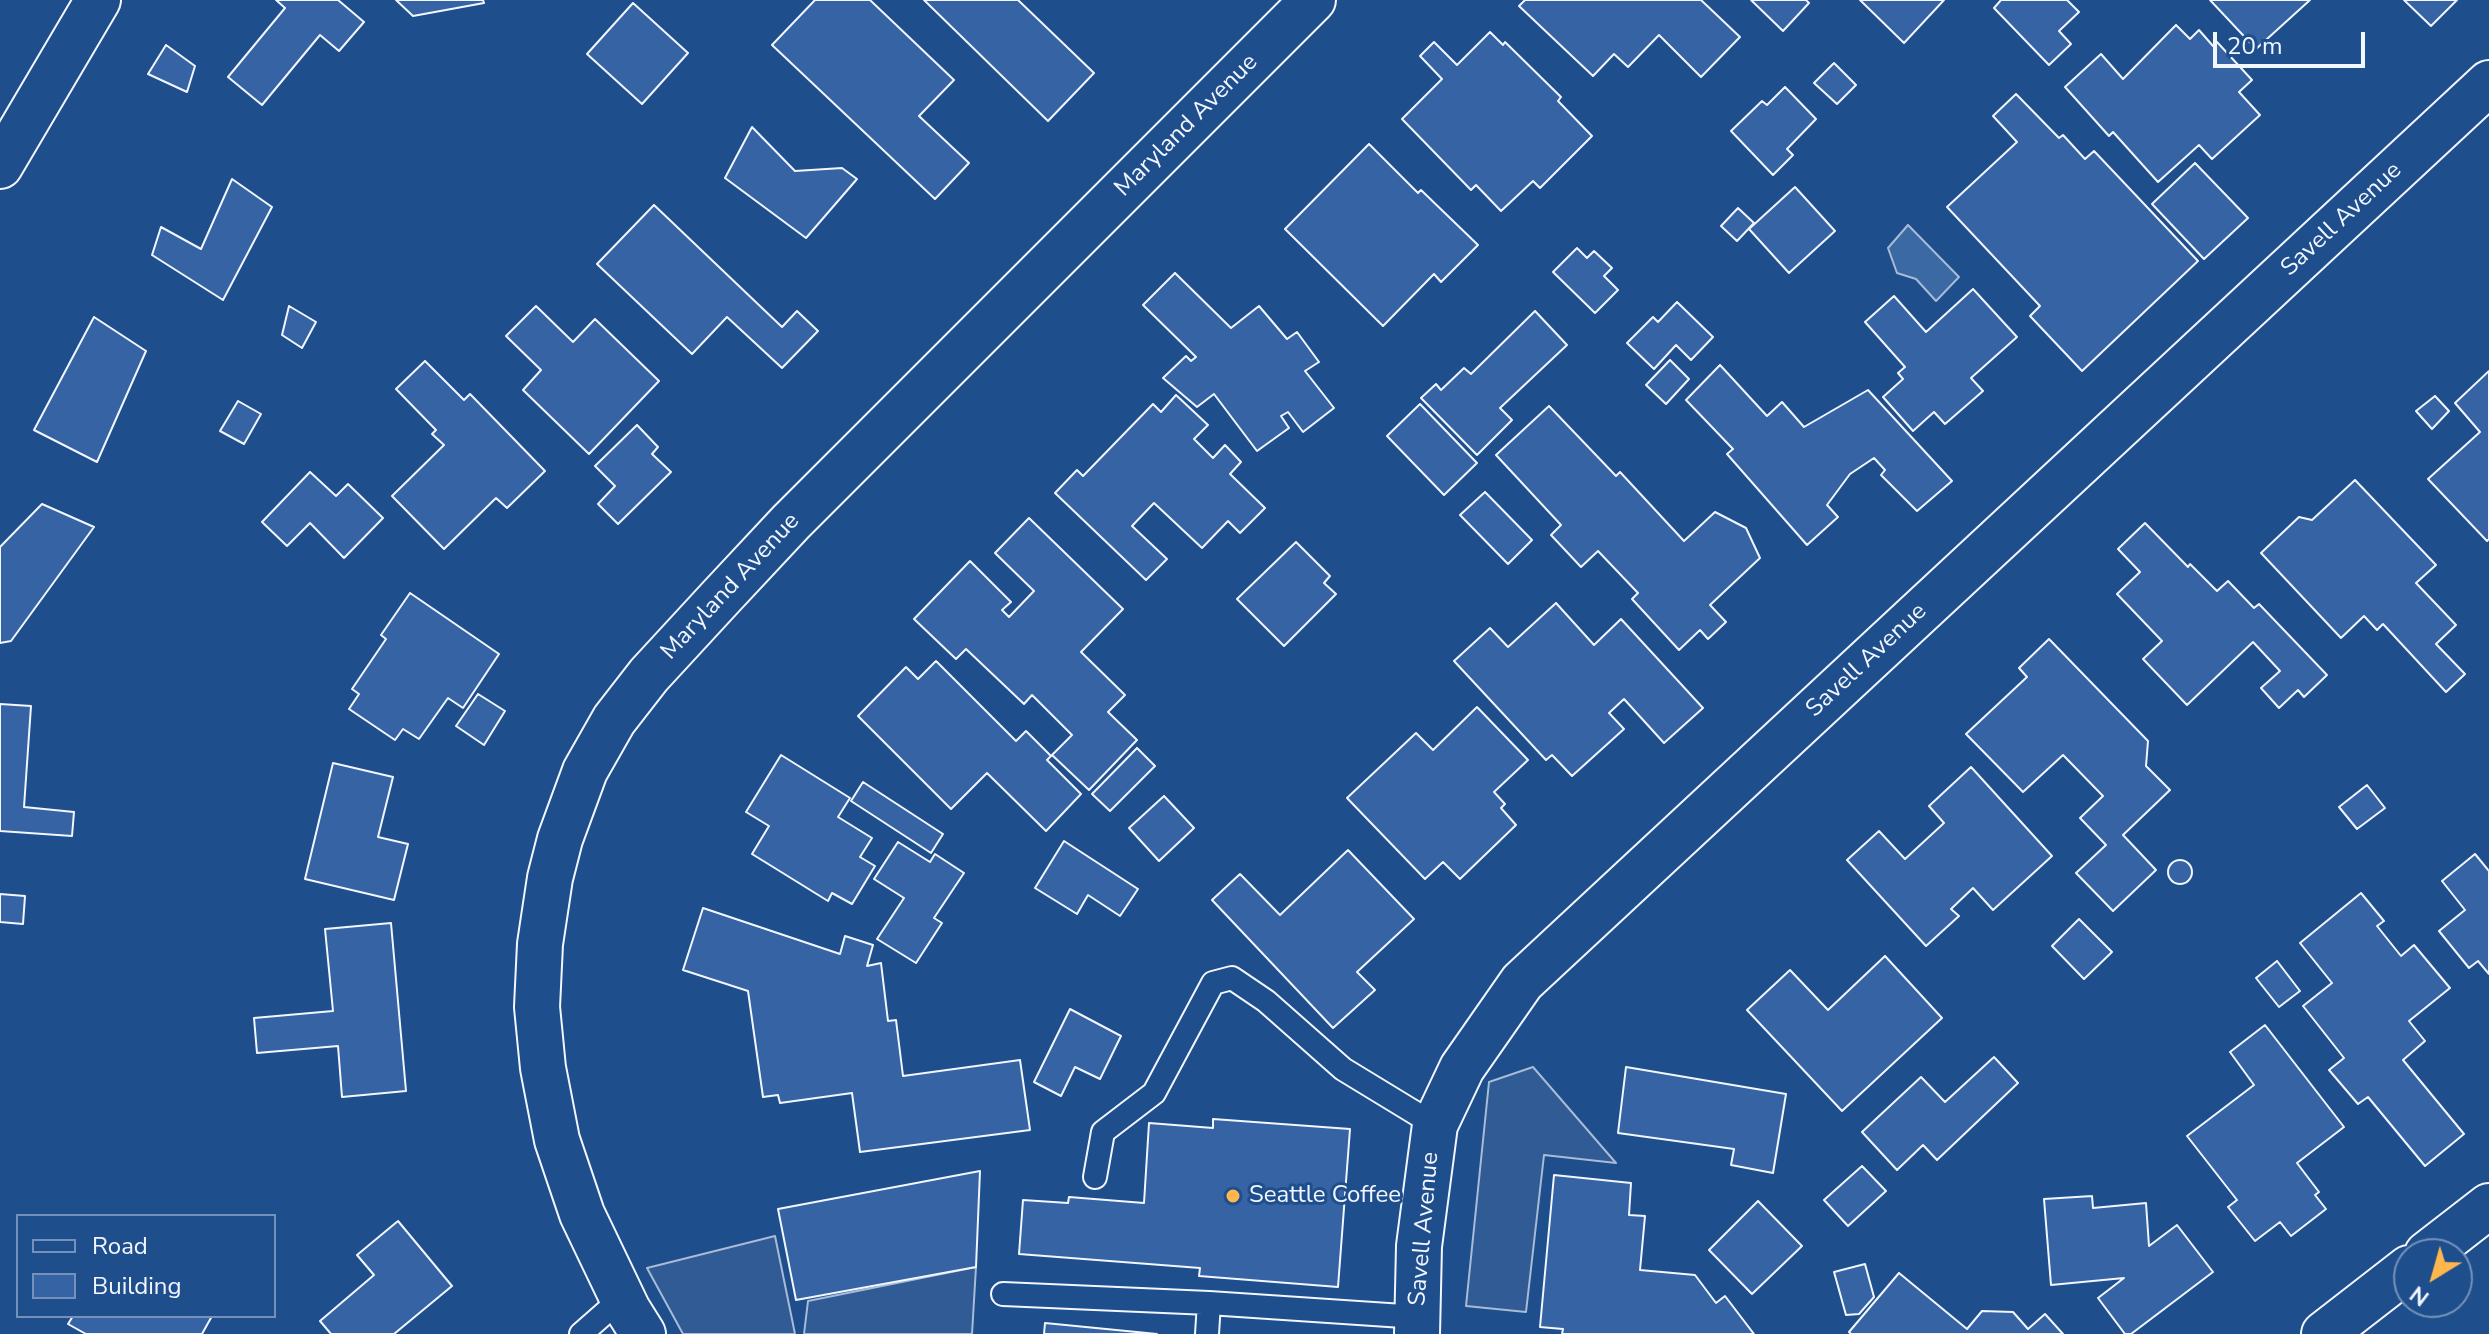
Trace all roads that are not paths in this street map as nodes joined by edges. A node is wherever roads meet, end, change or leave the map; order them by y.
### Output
1 (98, 0) edge
2 (1313, 0) edge
3 (2489, 83) edge
4 (0, 166) edge
5 (1435, 1125) junction
6 (1095, 1177) dead end
7 (2489, 1206) edge
8 (2448, 1238) edge
9 (2393, 1280) edge
10 (1003, 1294) dead end
11 (1209, 1303) junction
12 (633, 1316) edge
13 (1417, 1326) edge
14 (581, 1334) edge
15 (1207, 1334) edge
16 (2324, 1334) edge

1 - 4 street
2 - 12 street, Maryland Avenue
3 - 5 street, Savell Avenue
5 - 6 lane
5 - 13 street, Savell Avenue
7 - 8 street
9 - 16 street
10 - 11 lane
11 - 13 lane
11 - 15 lane
12 - 14 lane

